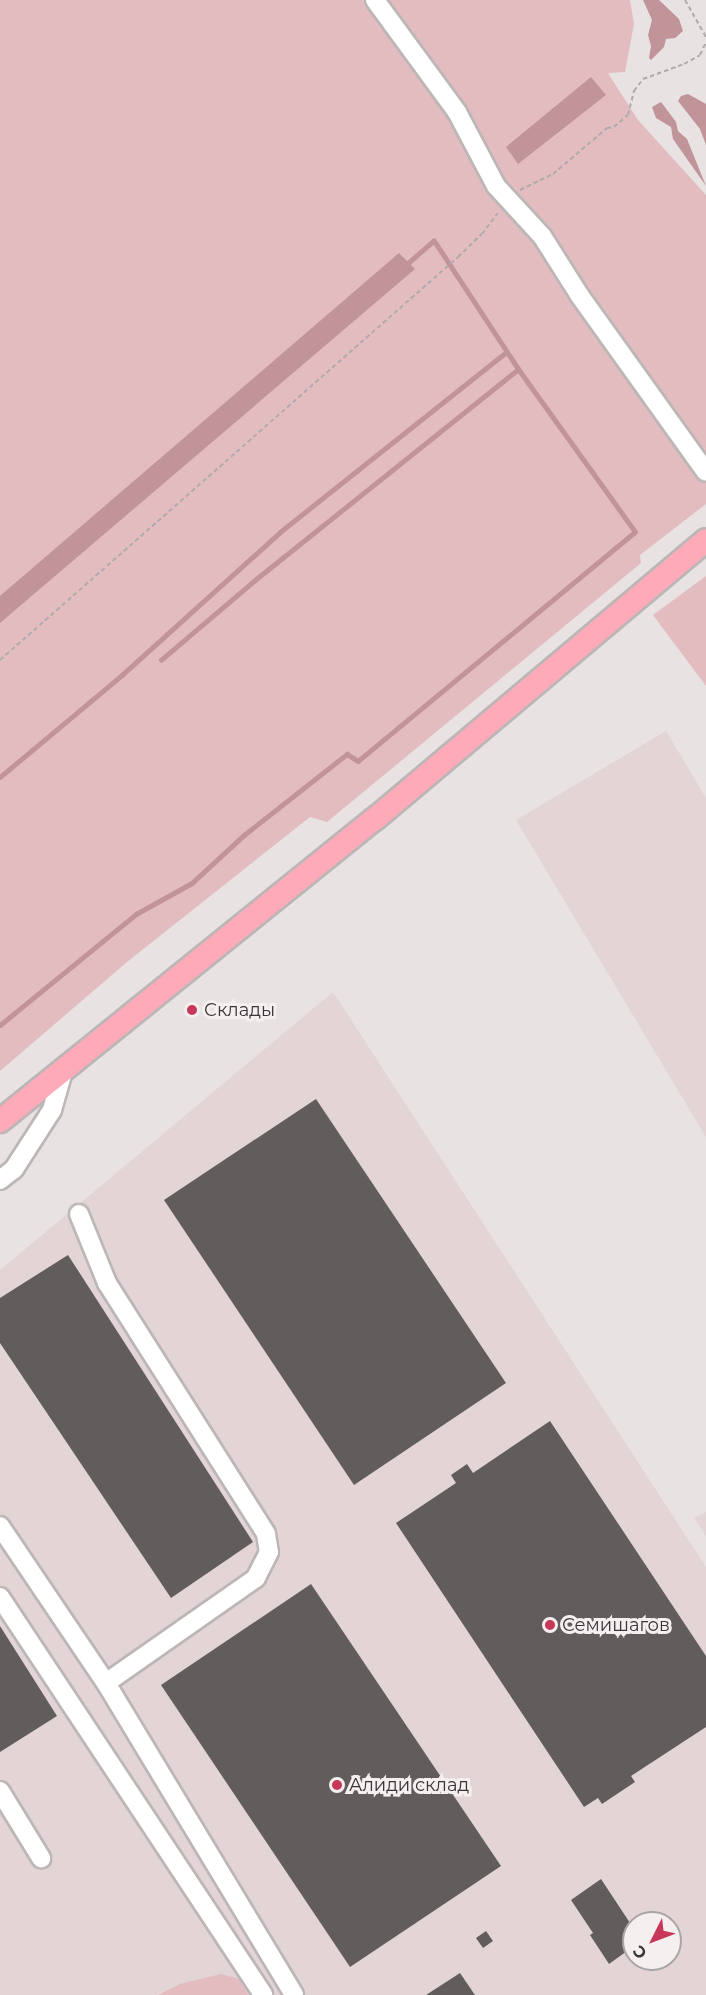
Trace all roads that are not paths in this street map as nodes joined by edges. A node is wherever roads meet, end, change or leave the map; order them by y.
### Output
1 (375, 0) edge
2 (706, 472) edge
3 (706, 540) edge
4 (64, 1068) junction
5 (0, 1121) edge
6 (0, 1180) edge
7 (79, 1215) dead end
8 (0, 1526) edge
9 (0, 1596) edge
10 (106, 1683) junction
11 (0, 1791) edge
12 (41, 1858) dead end
13 (263, 1995) edge
14 (294, 1995) edge

1 - 2 lane
3 - 4 main road
4 - 5 main road
4 - 6 lane
7 - 10 lane
8 - 10 lane
9 - 13 lane
10 - 14 lane
11 - 12 lane

